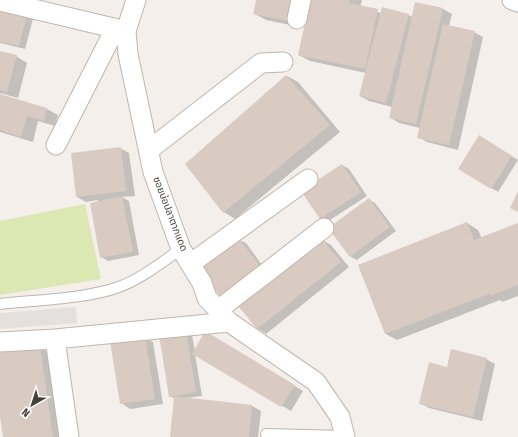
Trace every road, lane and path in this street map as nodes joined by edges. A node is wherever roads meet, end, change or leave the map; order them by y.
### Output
1 (136, 0) edge
2 (301, 0) edge
3 (512, 0) edge
4 (0, 1) edge
5 (518, 2) edge
6 (298, 19) dead end
7 (120, 30) junction
8 (282, 62) dead end
9 (56, 146) dead end
10 (149, 150) junction
11 (308, 179) dead end
12 (324, 228) dead end
13 (186, 256) junction
14 (0, 304) edge
15 (224, 316) junction
16 (55, 339) junction
17 (0, 342) edge
18 (266, 434) dead end
19 (345, 436) edge
20 (69, 437) edge

1 - 7 street, ซอยบ่อปลาตากแดด
2 - 6 street
3 - 5 street
4 - 7 street
7 - 9 street
7 - 10 street, ซอยบ่อปลาตากแดด
8 - 10 street
10 - 13 street, ซอยบ่อปลาตากแดด
11 - 13 street
12 - 15 street
13 - 14 lane
13 - 15 street, ซอยบ่อปลาตากแดด
15 - 16 street
15 - 19 street, ซอยบ่อปลาตากแดด
16 - 17 street
16 - 20 street
18 - 19 lane

